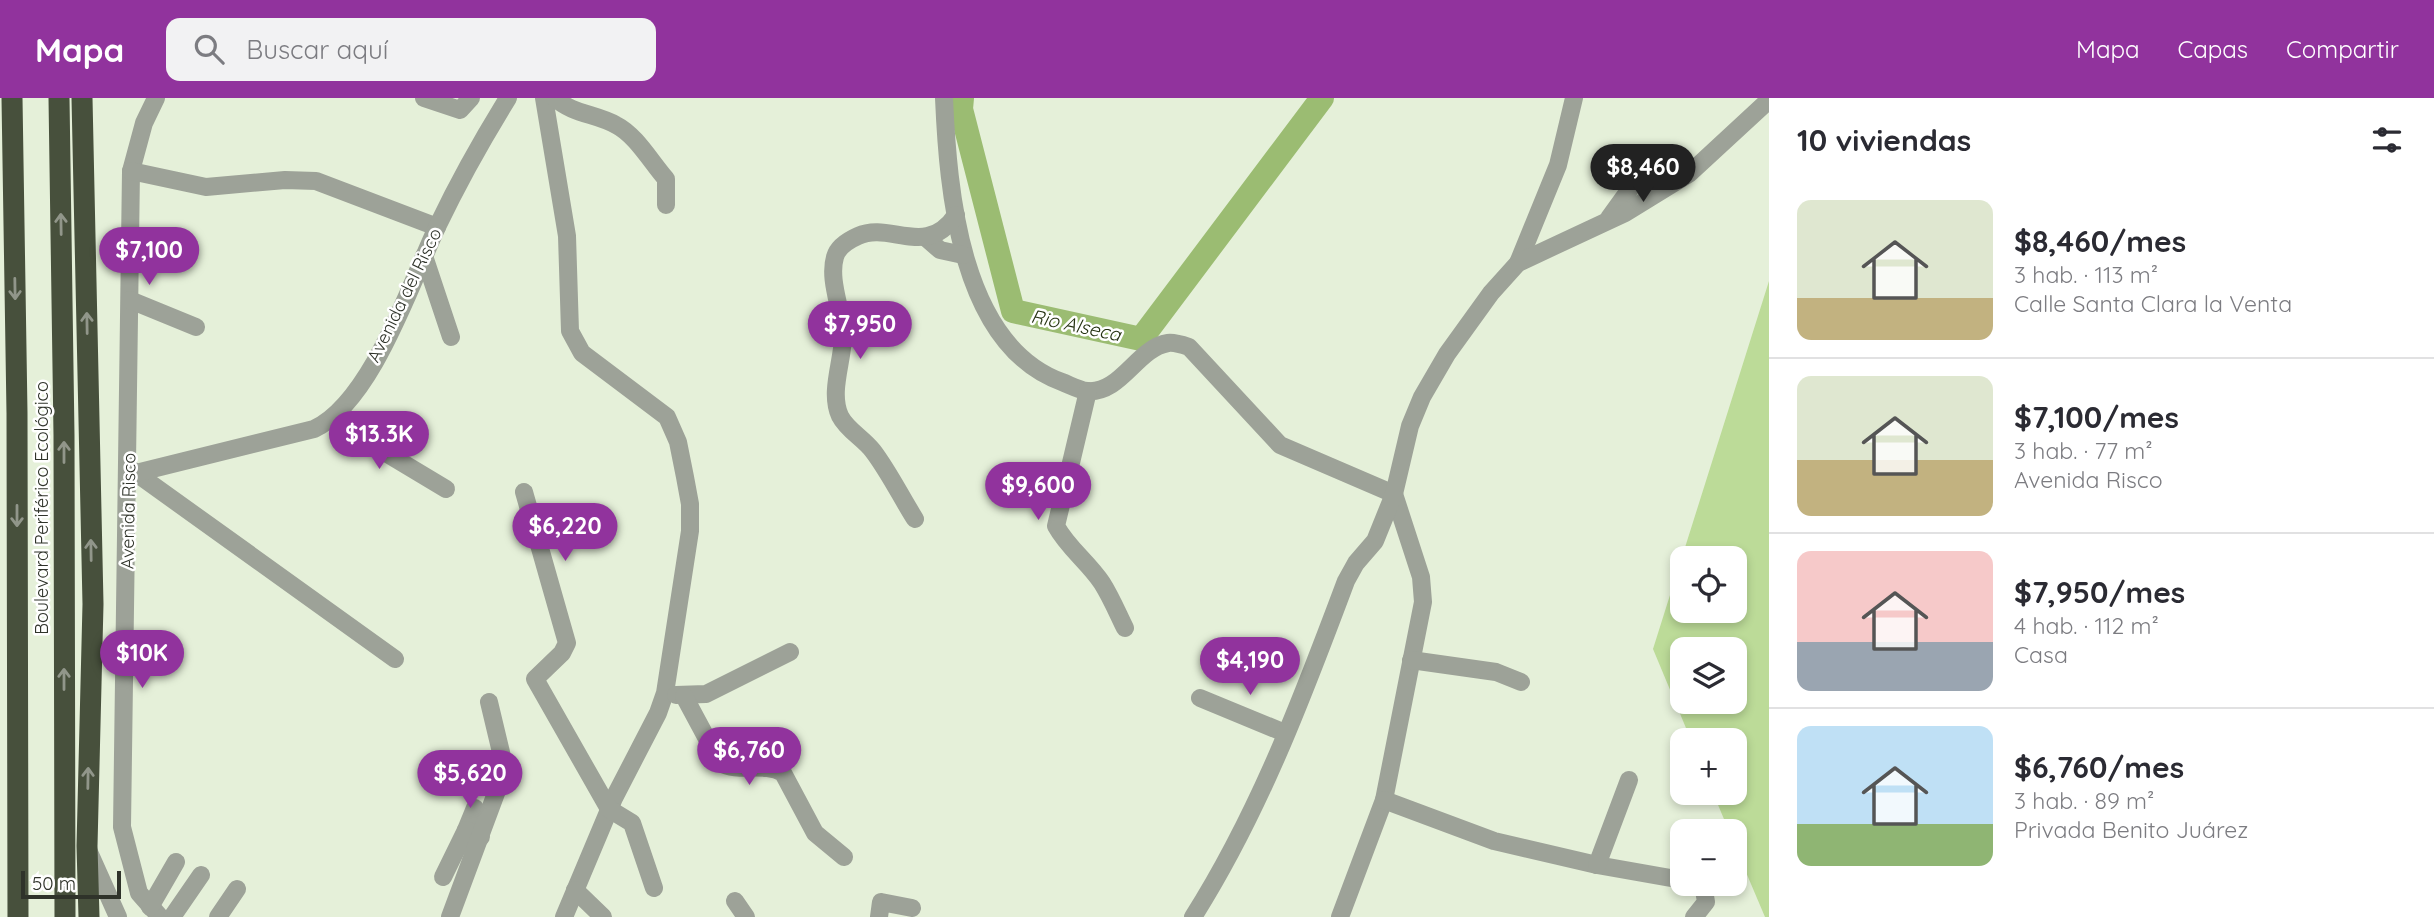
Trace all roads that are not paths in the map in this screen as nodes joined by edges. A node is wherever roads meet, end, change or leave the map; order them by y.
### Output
1 (12, 98) edge
2 (59, 98) edge
3 (82, 98) edge
4 (156, 98) edge
5 (424, 98) edge
6 (471, 98) edge
7 (508, 98) edge
8 (544, 98) edge
9 (555, 98) edge
10 (944, 98) edge
11 (1574, 98) edge
12 (1757, 98) edge
13 (1769, 100) edge
14 (1746, 119) junction
15 (1648, 164) dead end
16 (131, 171) junction
17 (666, 205) dead end
18 (956, 215) junction
19 (1606, 221) junction
20 (437, 227) junction
21 (926, 237) junction
22 (963, 255) junction
23 (424, 256) junction
24 (1518, 262) junction
25 (130, 300) junction
26 (196, 327) dead end
27 (451, 337) dead end
28 (1088, 391) junction
29 (340, 413) junction
30 (132, 471) junction
31 (446, 489) dead end
32 (524, 492) dead end
33 (1394, 494) junction
34 (915, 519) dead end
35 (1125, 628) dead end
36 (790, 652) dead end
37 (395, 659) dead end
38 (1411, 660) junction
39 (1521, 682) dead end
40 (665, 693) junction
41 (684, 696) junction
42 (1200, 698) dead end
43 (489, 702) dead end
44 (1285, 733) junction
45 (1629, 780) dead end
46 (1384, 800) junction
47 (475, 807) dead end
48 (609, 809) junction
49 (473, 834) junction
50 (87, 846) junction
51 (844, 857) dead end
52 (176, 862) dead end
53 (1597, 865) junction
54 (201, 874) dead end
55 (443, 877) dead end
56 (1670, 878) edge
57 (654, 888) dead end
58 (237, 889) dead end
59 (575, 890) junction
60 (1705, 896) edge
61 (735, 901) dead end
62 (912, 908) dead end
63 (155, 912) edge
64 (88, 914) edge
65 (18, 917) edge
66 (65, 917) edge
67 (118, 917) edge
68 (172, 917) edge
69 (218, 917) edge
70 (450, 917) edge
71 (564, 917) edge
72 (603, 917) edge
73 (746, 917) edge
74 (879, 917) edge
75 (1193, 917) edge
76 (1340, 917) edge
77 (1694, 917) edge

1 -> 65 highway, Boulevard Periférico Ecológico
66 -> 2 highway, Boulevard Periférico Ecológico
50 -> 3 highway
4 - 16 street, Avenida Risco
5 - 6 street
7 - 20 street, Avenida del Risco
8 - 40 street
9 - 17 street
10 - 18 street
11 - 24 street
12 - 14 street
13 - 14 street
14 - 19 street
15 - 19 street
16 - 20 street
16 - 25 street, Avenida Risco
18 - 21 street
18 - 22 street
19 - 24 street
20 - 23 street, Avenida del Risco
21 - 22 street
21 - 34 street
22 - 28 street
23 - 27 street
23 - 29 street, Avenida del Risco
24 - 33 street
25 - 26 street
25 - 30 street, Avenida Risco
28 - 33 street
28 - 35 street
29 - 30 street, Avenida del Risco
29 - 31 street
30 - 37 street
30 - 63 street, Avenida Risco
32 - 48 street
33 - 38 street
33 - 44 street
36 - 41 street
38 - 39 street
38 - 46 street
40 - 41 street
40 - 48 street
41 - 51 street
42 - 44 street
43 - 49 street
44 - 75 street
45 - 53 street
46 - 53 street
46 - 76 street
47 - 49 street
48 - 57 street
48 - 59 street
49 - 55 street
49 - 70 street
50 - 64 highway
50 - 67 street
52 - 63 street
53 - 56 street
54 - 68 street
58 - 69 street
59 - 71 street
59 - 72 street
60 - 77 street
61 - 73 street
62 - 74 street

